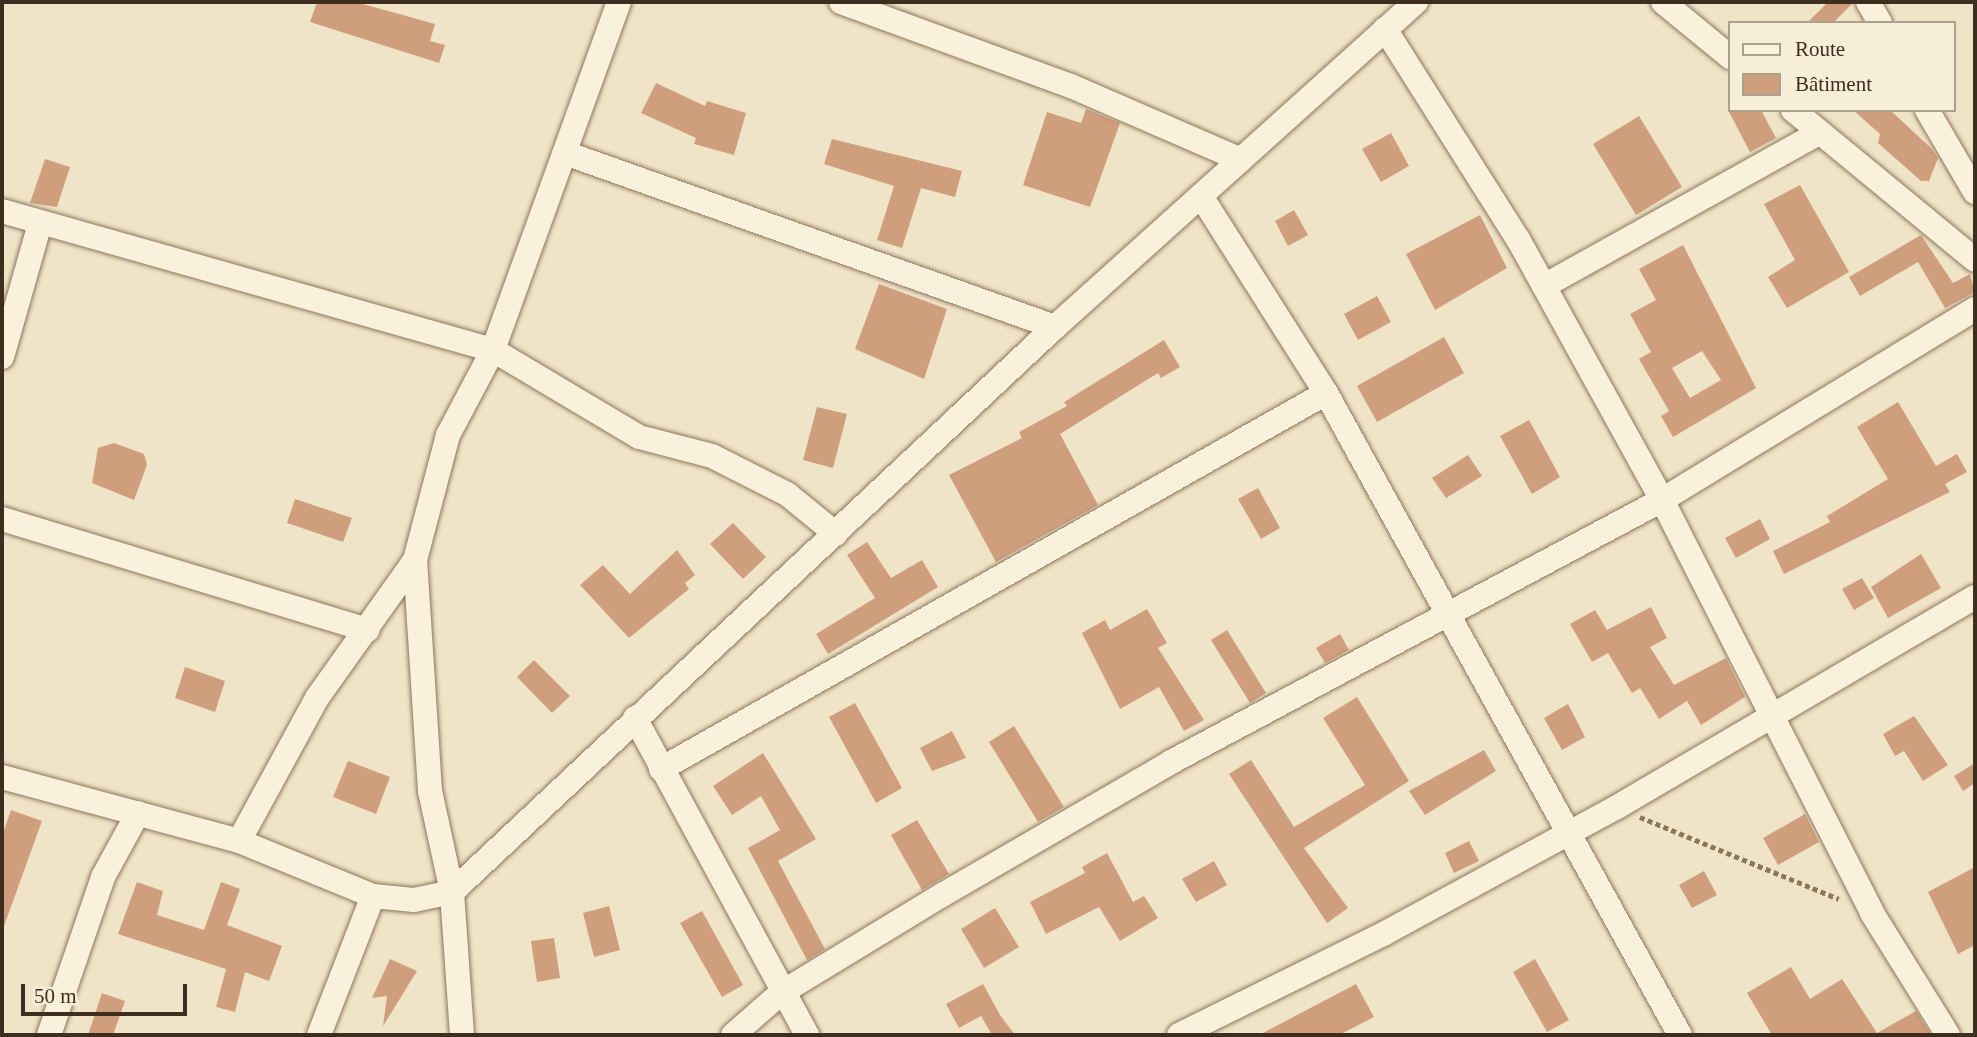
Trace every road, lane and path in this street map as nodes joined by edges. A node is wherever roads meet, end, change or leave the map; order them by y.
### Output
1 (619, 2) edge
2 (841, 2) edge
3 (1416, 2) edge
4 (1663, 2) edge
5 (1868, 2) edge
6 (1879, 21) edge
7 (1385, 29) junction
8 (1728, 55) edge
9 (1795, 112) edge
10 (1928, 112) edge
11 (1819, 133) junction
12 (568, 154) junction
13 (1241, 160) junction
14 (1975, 192) edge
15 (1201, 196) junction
16 (2, 211) edge
17 (40, 224) junction
18 (1975, 260) edge
19 (1544, 286) junction
20 (1975, 309) edge
21 (1055, 327) junction
22 (493, 351) junction
23 (2, 357) edge
24 (1326, 393) junction
25 (1662, 500) junction
26 (2, 519) edge
27 (836, 534) junction
28 (415, 560) junction
29 (1975, 597) edge
30 (1449, 615) junction
31 (367, 630) junction
32 (1773, 712) junction
33 (635, 718) junction
34 (662, 769) junction
35 (2, 777) edge
36 (1617, 807) junction
37 (138, 813) junction
38 (1570, 830) junction
39 (239, 841) junction
40 (452, 892) junction
41 (373, 896) junction
42 (1872, 912) junction
43 (781, 993) junction
44 (49, 1035) edge
45 (319, 1035) edge
46 (462, 1035) edge
47 (733, 1035) edge
48 (807, 1035) edge
49 (1179, 1035) edge
50 (1681, 1035) edge
51 (1948, 1035) edge

1 - 12 street
2 - 13 street
3 - 7 street
4 - 8 street
5 - 6 street
7 - 13 street
7 - 19 street
9 - 11 street
10 - 14 street
11 - 18 street
11 - 19 street
12 - 21 street
12 - 22 street
13 - 15 street
15 - 21 street
15 - 24 street
16 - 17 street
17 - 22 street
17 - 23 street
19 - 25 street
20 - 25 street
21 - 27 street
22 - 27 street
22 - 28 street
24 - 30 street
24 - 34 street
25 - 30 street
25 - 32 street
26 - 31 street
27 - 33 street
28 - 31 street
28 - 40 street
29 - 32 street
30 - 38 street
30 - 43 street
31 - 39 street
32 - 36 street
32 - 42 street
33 - 34 street
33 - 40 street
34 - 43 street
35 - 37 street
36 - 38 street
36 - 42 path
37 - 39 street
37 - 44 street
38 - 49 street
38 - 50 street
39 - 41 street
40 - 41 street
40 - 46 street
41 - 45 street
42 - 51 street
43 - 47 street
43 - 48 street

